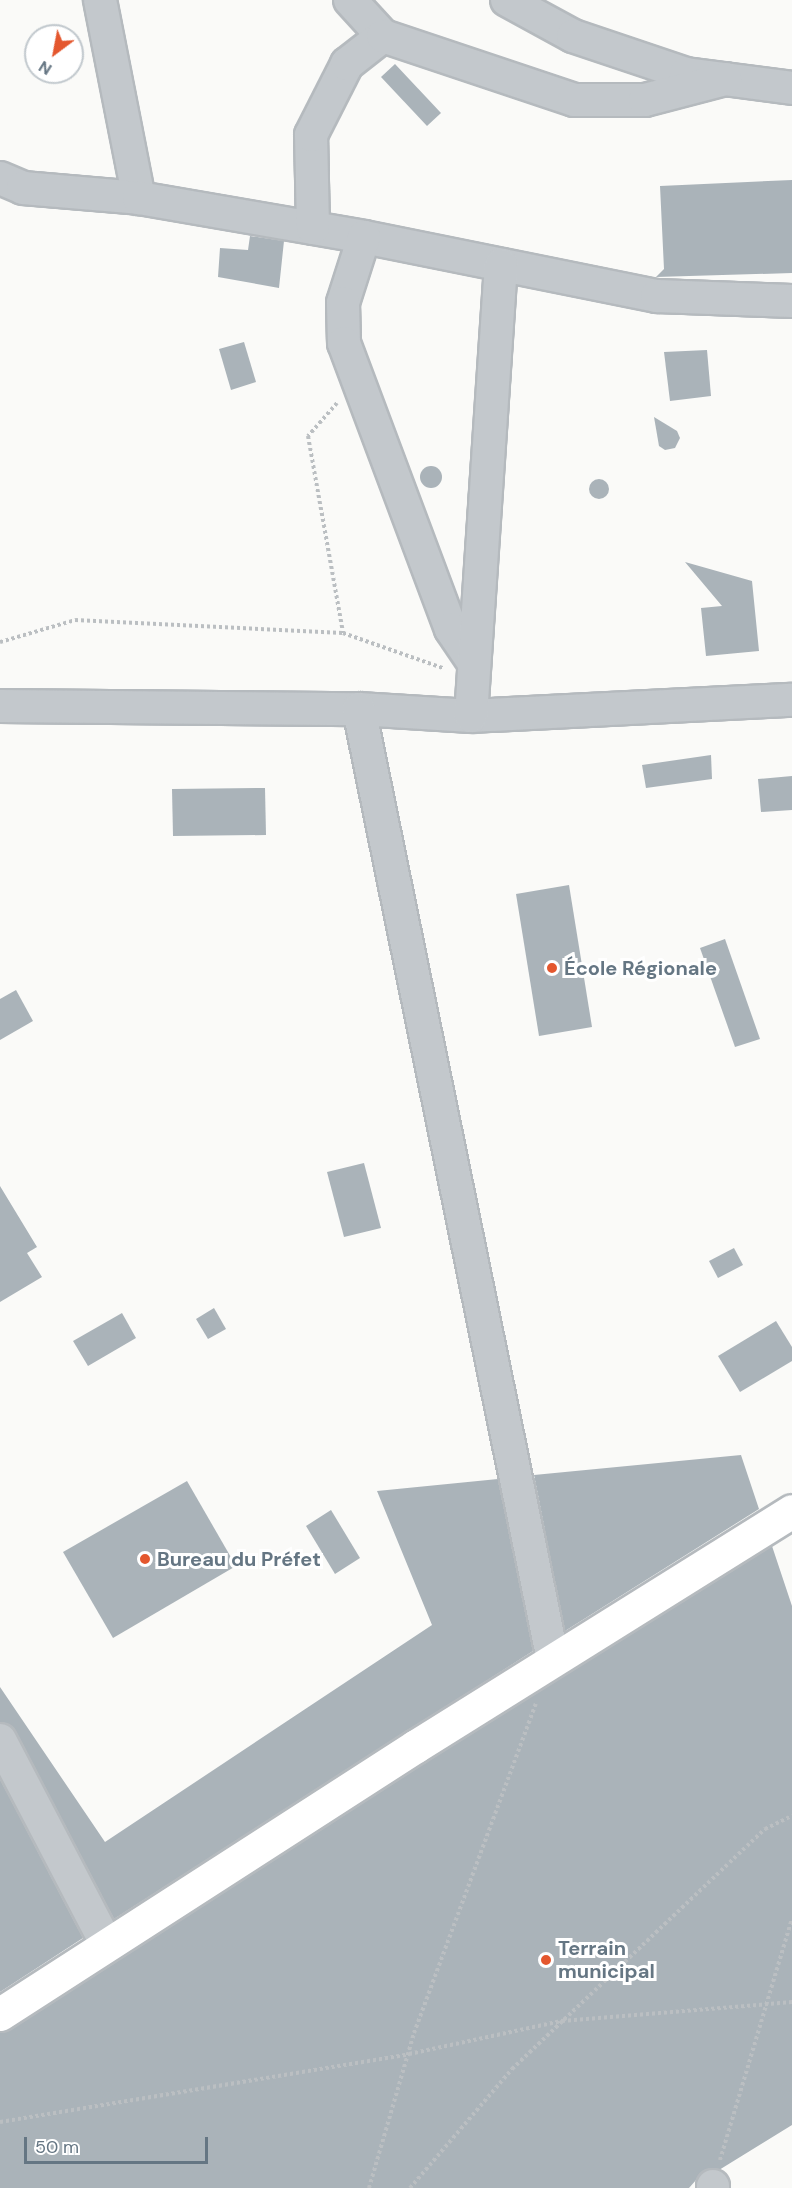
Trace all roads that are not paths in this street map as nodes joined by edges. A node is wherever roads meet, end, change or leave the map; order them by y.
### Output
1 (100, 0) edge
2 (350, 0) edge
3 (507, 0) edge
4 (383, 36) junction
5 (725, 79) junction
6 (792, 88) edge
7 (0, 178) edge
8 (139, 198) junction
9 (313, 228) junction
10 (364, 237) junction
11 (501, 264) junction
12 (792, 301) edge
13 (473, 670) junction
14 (792, 700) edge
15 (0, 706) edge
16 (358, 709) junction
17 (471, 716) junction
18 (792, 1512) edge
19 (553, 1660) junction
20 (0, 1740) edge
21 (107, 1945) junction
22 (0, 2014) edge

1 - 8 street
2 - 4 street
3 - 5 street
4 - 5 street
4 - 9 street
5 - 6 street
7 - 8 street
8 - 9 street
9 - 10 street
10 - 11 street
10 - 13 street
11 - 12 street
11 - 13 street
13 - 17 street
14 - 17 street
15 - 16 street
16 - 17 street
16 - 19 street
18 - 19 main road
19 - 21 main road
20 - 21 street
21 - 22 main road

